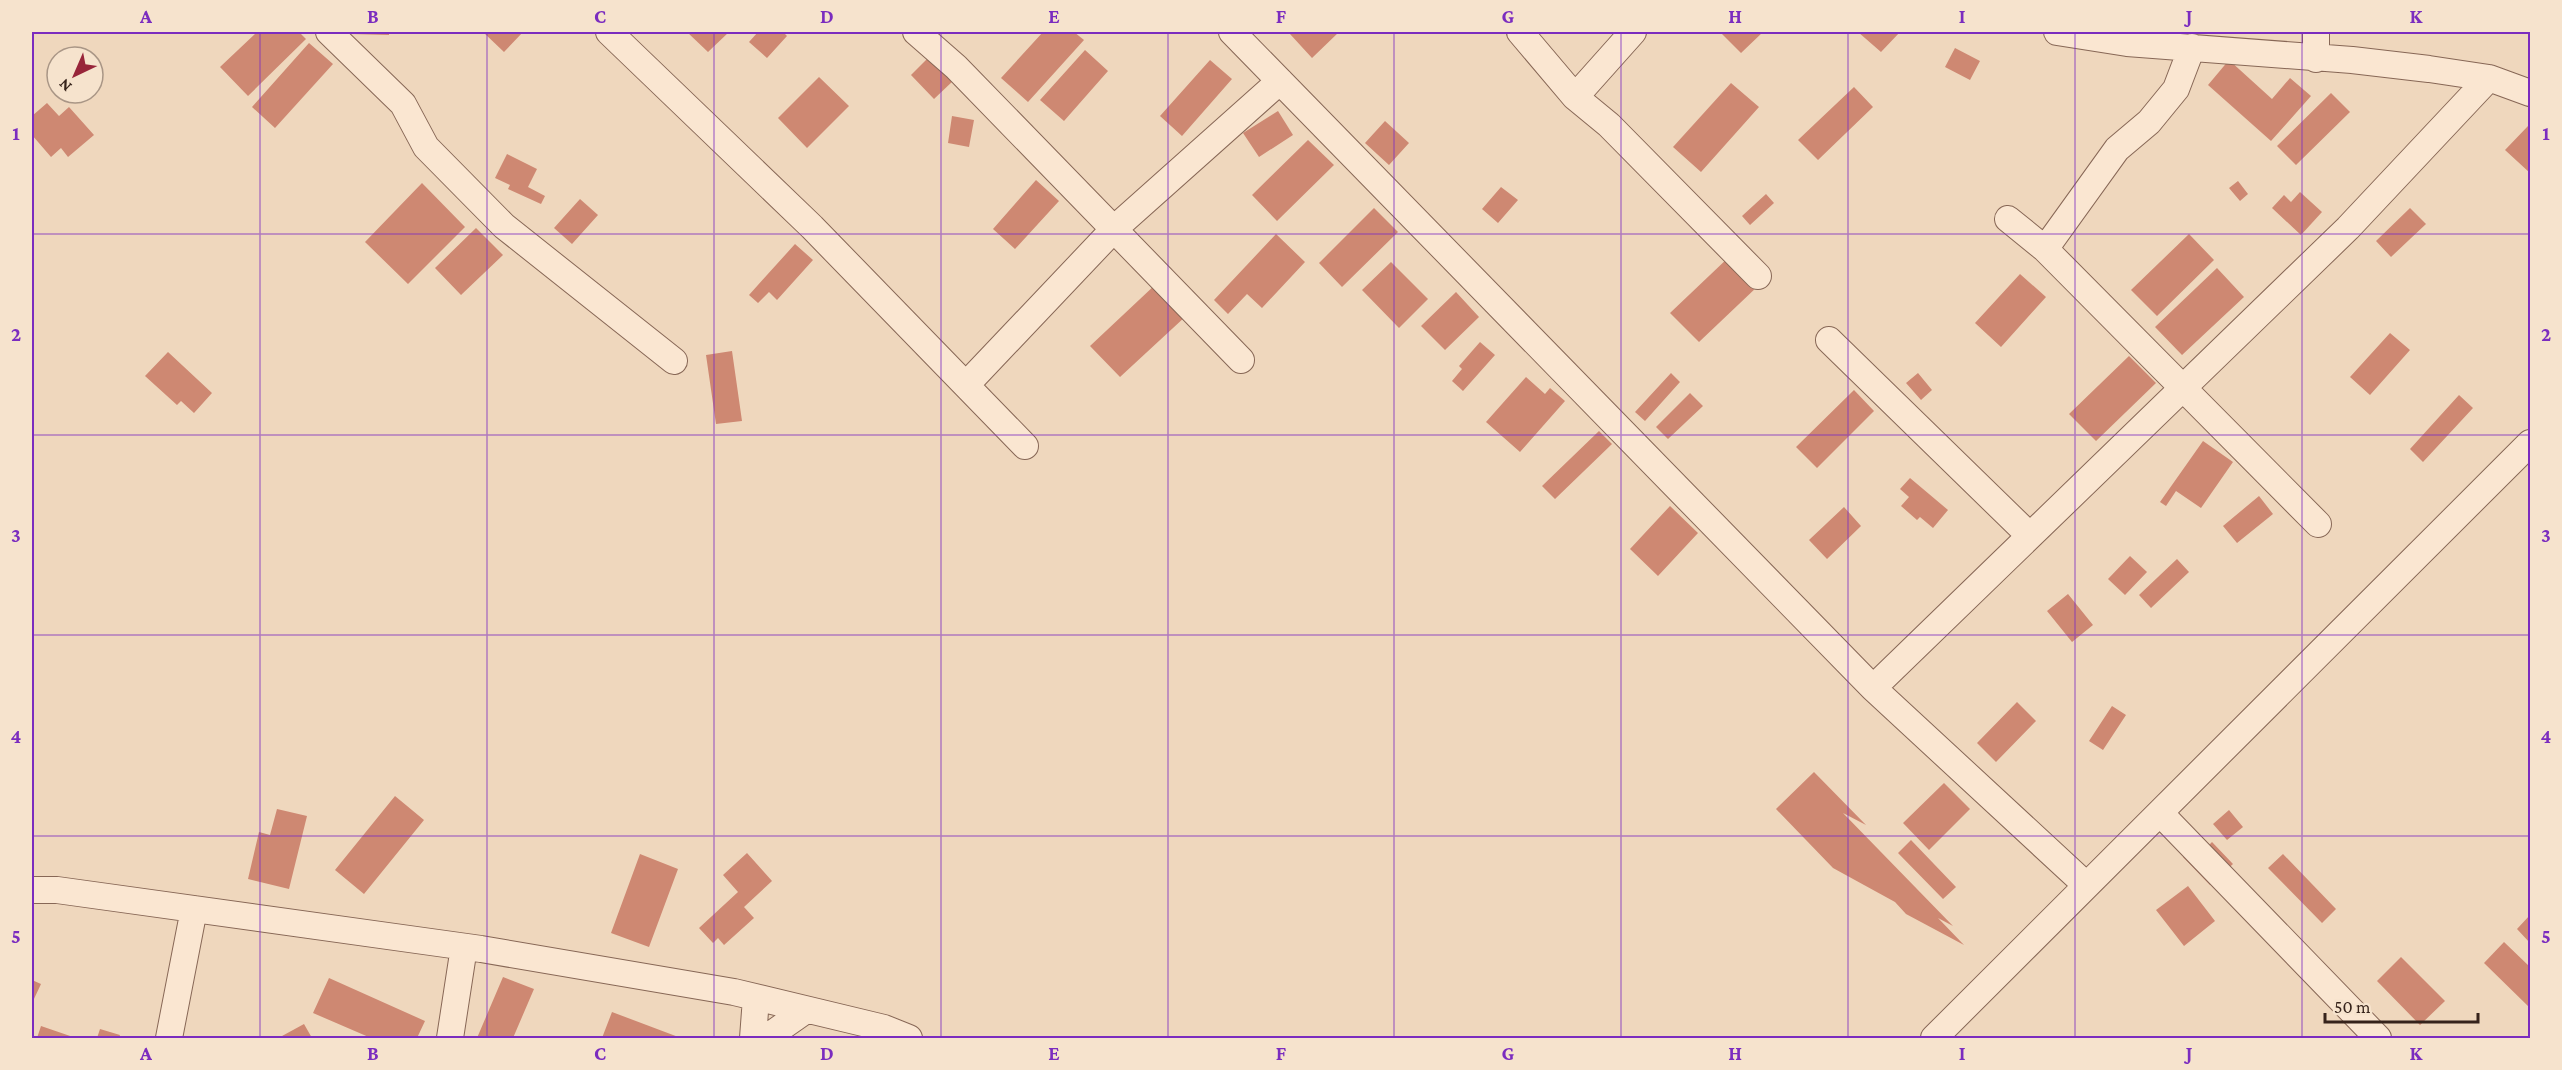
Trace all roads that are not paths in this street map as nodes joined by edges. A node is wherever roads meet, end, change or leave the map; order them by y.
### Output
1 (329, 32) edge
2 (609, 32) edge
3 (916, 32) edge
4 (1232, 32) edge
5 (1520, 32) edge
6 (1633, 32) edge
7 (2057, 32) edge
8 (2316, 32) edge
9 (2192, 47) junction
10 (2316, 58) junction
11 (2488, 78) junction
12 (1280, 81) junction
13 (2530, 93) edge
14 (1575, 97) junction
15 (2008, 219) dead end
16 (1114, 229) junction
17 (2045, 249) junction
18 (1758, 276) dead end
19 (1829, 340) dead end
20 (1241, 360) dead end
21 (674, 362) dead end
22 (966, 385) junction
23 (2182, 388) junction
24 (2530, 443) edge
25 (1025, 446) dead end
26 (2318, 524) dead end
27 (2029, 535) junction
28 (1873, 688) junction
29 (2160, 813) junction
30 (2086, 885) junction
31 (32, 890) edge
32 (194, 909) junction
33 (464, 947) junction
34 (756, 998) junction
35 (806, 1010) junction
36 (1947, 1034) edge
37 (169, 1038) edge
38 (450, 1038) edge
39 (753, 1038) edge
40 (766, 1038) edge
41 (909, 1038) edge
42 (2378, 1038) edge

1 - 21 street
2 - 22 street
3 - 16 street
4 - 12 street
5 - 14 street
6 - 14 street
7 - 9 street
8 - 10 street
9 - 10 street
9 - 17 street
10 - 11 street
11 - 13 street
11 - 23 street
12 - 16 street
12 - 28 street
14 - 18 street
15 - 17 street
16 - 20 street
16 - 22 street
17 - 23 street
19 - 27 street
22 - 25 street
23 - 26 street
23 - 27 street
24 - 29 street
27 - 28 street
28 - 30 street
29 - 30 street
29 - 42 street
30 - 36 street
31 - 32 street
32 - 33 street
32 - 37 street
33 - 34 street
33 - 38 street
34 - 35 street
34 - 39 street
35 - 40 street
35 - 41 street

